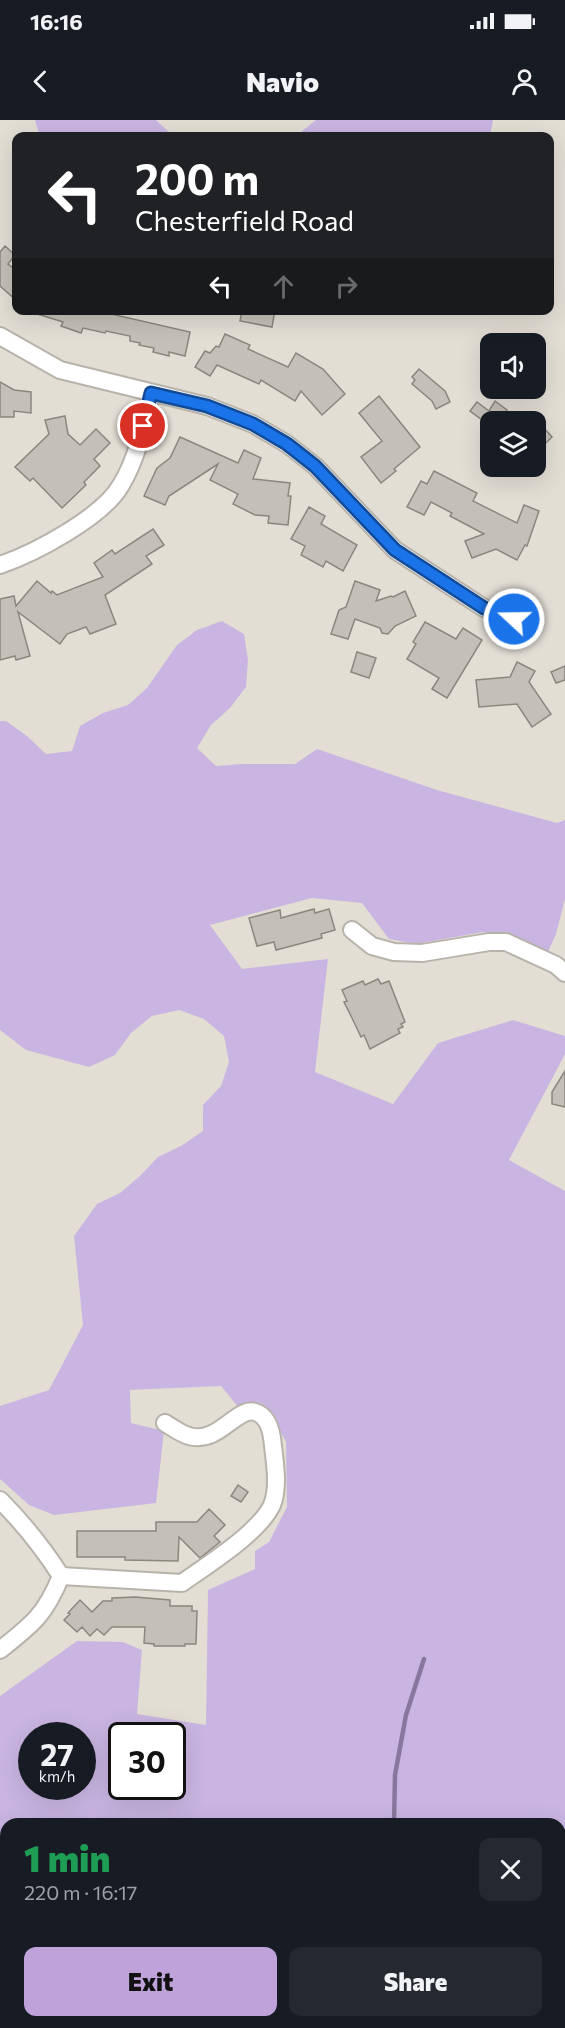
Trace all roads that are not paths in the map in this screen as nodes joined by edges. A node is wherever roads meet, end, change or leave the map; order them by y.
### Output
1 (0, 336) edge
2 (151, 393) junction
3 (0, 565) edge
4 (529, 625) dead end
5 (352, 930) dead end
6 (565, 973) edge
7 (165, 1423) dead end
8 (0, 1500) edge
9 (61, 1576) junction
10 (0, 1650) edge

1 - 2 street
2 - 3 street
2 - 4 street
5 - 6 street
7 - 9 street
8 - 9 street
9 - 10 street

